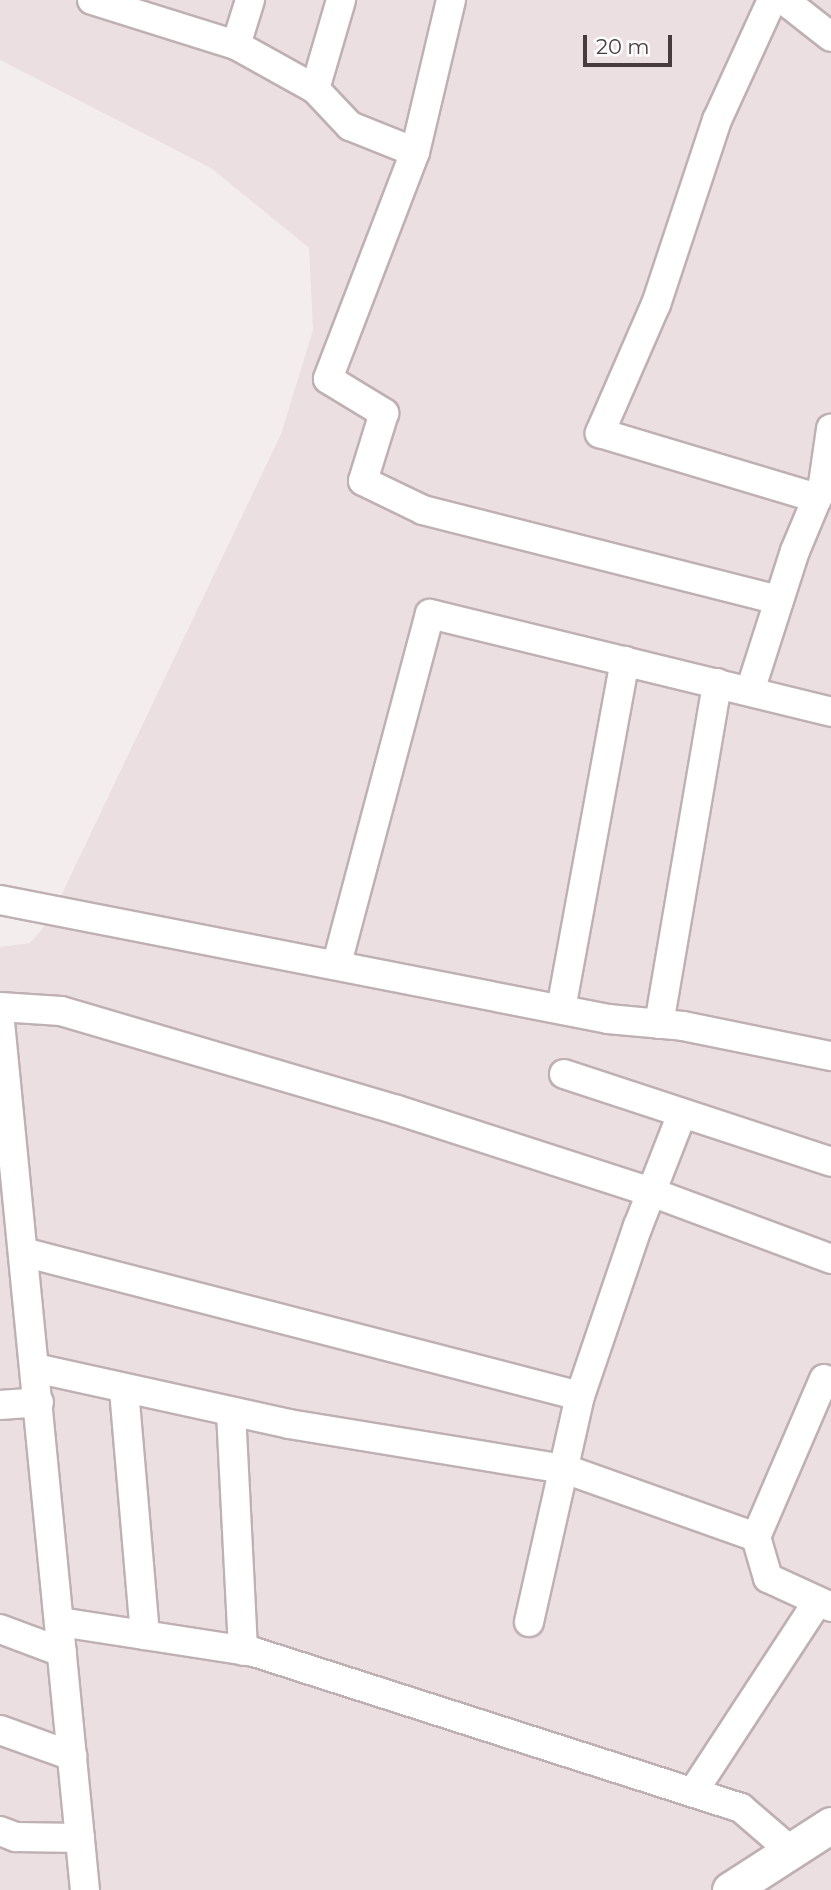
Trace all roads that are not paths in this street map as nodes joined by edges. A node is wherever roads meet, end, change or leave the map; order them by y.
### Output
1 (92, 0) edge
2 (250, 0) edge
3 (341, 0) edge
4 (452, 0) edge
5 (772, 0) edge
6 (784, 0) edge
7 (157, 11) edge
8 (831, 37) edge
9 (236, 45) junction
10 (315, 89) junction
11 (415, 152) junction
12 (831, 429) edge
13 (817, 498) junction
14 (779, 600) junction
15 (625, 661) junction
16 (717, 683) junction
17 (750, 691) junction
18 (831, 712) edge
19 (0, 900) edge
20 (337, 963) junction
21 (0, 1007) edge
22 (561, 1009) junction
23 (0, 1022) edge
24 (659, 1024) junction
25 (831, 1056) edge
26 (564, 1074) dead end
27 (682, 1114) junction
28 (831, 1162) edge
29 (651, 1192) junction
30 (23, 1252) junction
31 (831, 1259) edge
32 (35, 1368) junction
33 (824, 1379) dead end
34 (124, 1390) junction
35 (580, 1396) junction
36 (38, 1402) junction
37 (0, 1405) edge
38 (232, 1412) junction
39 (565, 1469) junction
40 (757, 1537) junction
41 (825, 1604) edge
42 (60, 1622) junction
43 (528, 1622) dead end
44 (0, 1629) edge
45 (145, 1636) junction
46 (243, 1651) junction
47 (62, 1652) junction
48 (0, 1730) edge
49 (72, 1756) junction
50 (694, 1792) junction
51 (831, 1825) edge
52 (0, 1831) edge
53 (80, 1838) junction
54 (791, 1850) junction
55 (85, 1890) edge
56 (730, 1890) edge

1 - 7 street
2 - 9 street
3 - 10 street
4 - 11 street
5 - 13 street
6 - 8 street
7 - 9 street
9 - 10 street
10 - 11 street
11 - 14 street
12 - 13 street
13 - 14 street
14 - 17 street
15 - 16 street
15 - 20 street
15 - 22 street
16 - 17 street
16 - 24 street
17 - 18 street
19 - 20 street
20 - 22 street
21 - 29 street
22 - 24 street
23 - 30 street
24 - 25 street
26 - 27 street
27 - 28 street
27 - 29 street
29 - 31 street
29 - 35 street
30 - 32 street
30 - 35 street
32 - 34 street
32 - 36 street
33 - 40 street
34 - 38 street
34 - 45 street
35 - 39 street
36 - 37 street
36 - 42 street
38 - 39 street
38 - 46 street
39 - 40 street
39 - 43 street
40 - 41 street
41 - 50 street
42 - 45 street
42 - 47 street
44 - 47 street
45 - 46 street
46 - 50 street
47 - 49 street
48 - 49 street
49 - 53 street
50 - 54 street
51 - 54 street
52 - 53 street
53 - 55 street
54 - 56 street

